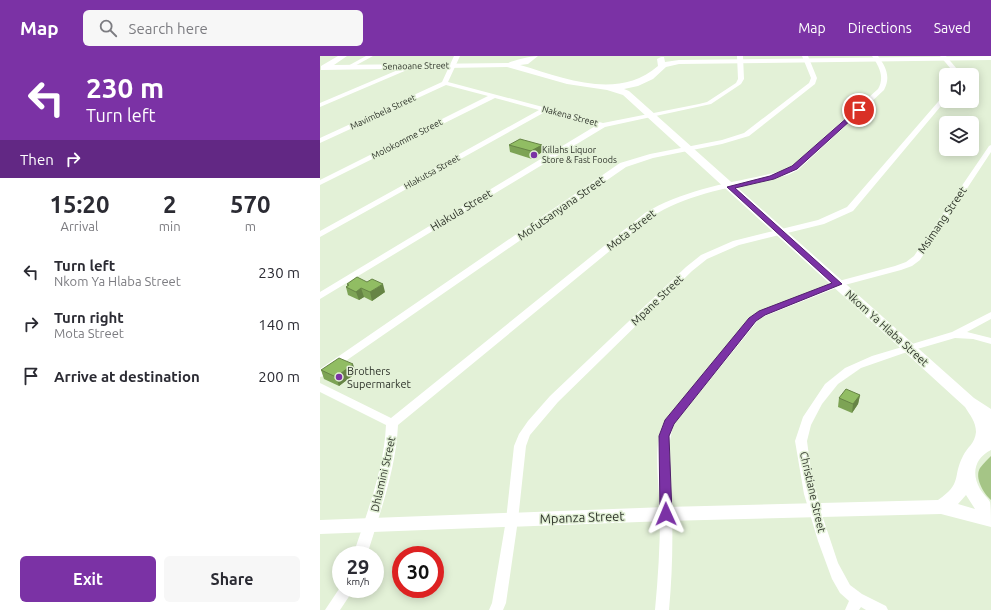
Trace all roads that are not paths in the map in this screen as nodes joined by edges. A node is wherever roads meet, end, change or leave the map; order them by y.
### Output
1 (343, 56) edge
2 (370, 56) edge
3 (457, 56) edge
4 (534, 56) edge
5 (944, 57) edge
6 (806, 58) edge
7 (876, 58) edge
8 (991, 58) edge
9 (740, 59) edge
10 (660, 60) edge
11 (525, 65) junction
12 (412, 66) junction
13 (452, 66) junction
14 (348, 67) junction
15 (954, 68) edge
16 (322, 69) edge
17 (446, 83) junction
18 (610, 88) joint
19 (629, 89) junction
20 (494, 96) junction
21 (939, 104) edge
22 (320, 105) edge
23 (545, 110) junction
24 (652, 117) junction
25 (603, 125) junction
26 (320, 141) edge
27 (991, 147) edge
28 (688, 148) junction
29 (320, 183) edge
30 (730, 187) junction
31 (780, 232) junction
32 (320, 234) edge
33 (838, 284) junction
34 (320, 296) edge
35 (991, 315) edge
36 (955, 335) junction
37 (991, 341) edge
38 (909, 348) junction
39 (320, 374) edge
40 (320, 387) edge
41 (969, 402) junction
42 (991, 417) edge
43 (392, 423) junction
44 (985, 446) edge
45 (966, 477) junction
46 (941, 507) junction
47 (815, 510) junction
48 (666, 514) junction
49 (991, 514) edge
50 (512, 520) junction
51 (991, 520) edge
52 (370, 525) junction
53 (320, 527) edge
54 (363, 546) edge
55 (341, 598) edge
56 (855, 604) edge
57 (332, 610) edge
58 (496, 610) edge
59 (662, 610) edge
60 (881, 610) edge

1 - 16 street
2 - 14 street
3 - 13 street
4 - 11 street
5 - 7 street
5 - 8 street
5 - 15 street
6 - 7 street
6 - 9 street
6 - 28 street, Mofutsanyana Street
7 - 30 street, Mota Street
9 - 10 street
9 - 24 street, Nakena Street
10 - 19 street
11 - 13 street, Senaoane Street
11 - 18 street, Senaoane Street
12 - 13 street, Senaoane Street
12 - 14 street, Senaoane Street
12 - 22 street
13 - 17 street
14 - 16 street, Senaoane Street
17 - 20 street, Nakena Street
17 - 26 street, Mavimbela Street
18 - 19 street, Nkom Ya Hlaba Street
19 - 24 street, Nkom Ya Hlaba Street
20 - 23 street, Nakena Street
20 - 29 street, Molokomme Street
21 - 31 street, Mpane Street
23 - 25 street, Nakena Street
23 - 32 street, Hlakutsa Street
24 - 25 street, Nakena Street
24 - 28 street, Nkom Ya Hlaba Street
25 - 34 street, Hlakula Street
27 - 33 street, Msimang Street
28 - 30 street, Nkom Ya Hlaba Street
28 - 39 street, Mofutsanyana Street
30 - 31 street, Nkom Ya Hlaba Street
30 - 43 street, Mota Street
31 - 33 street, Nkom Ya Hlaba Street
31 - 50 street, Mpane Street
33 - 38 street, Nkom Ya Hlaba Street
33 - 48 street, Msimang Street
35 - 36 street
36 - 37 street, Christiane Street
36 - 38 street, Christiane Street
38 - 41 street, Nkom Ya Hlaba Street
38 - 47 street, Christiane Street
40 - 43 street, Dhlamini Street
41 - 42 street, Nkom Ya Hlaba Street
41 - 44 street, Nkom Ya Hlaba Street
43 - 52 street, Dhlamini Street
44 - 45 street
45 - 46 street
45 - 49 street
46 - 47 street, Mpanza Street
46 - 51 street, Mpanza Street
47 - 48 street, Mpanza Street
47 - 56 street, Christiane Street
48 - 50 street, Mpanza Street
48 - 59 street, Msimang Street
50 - 52 street, Mpanza Street
50 - 58 street, Mpane Street
52 - 53 street, Mpanza Street
52 - 54 street, Dhlamini Street
55 - 57 street
56 - 60 street, Christiane Street

